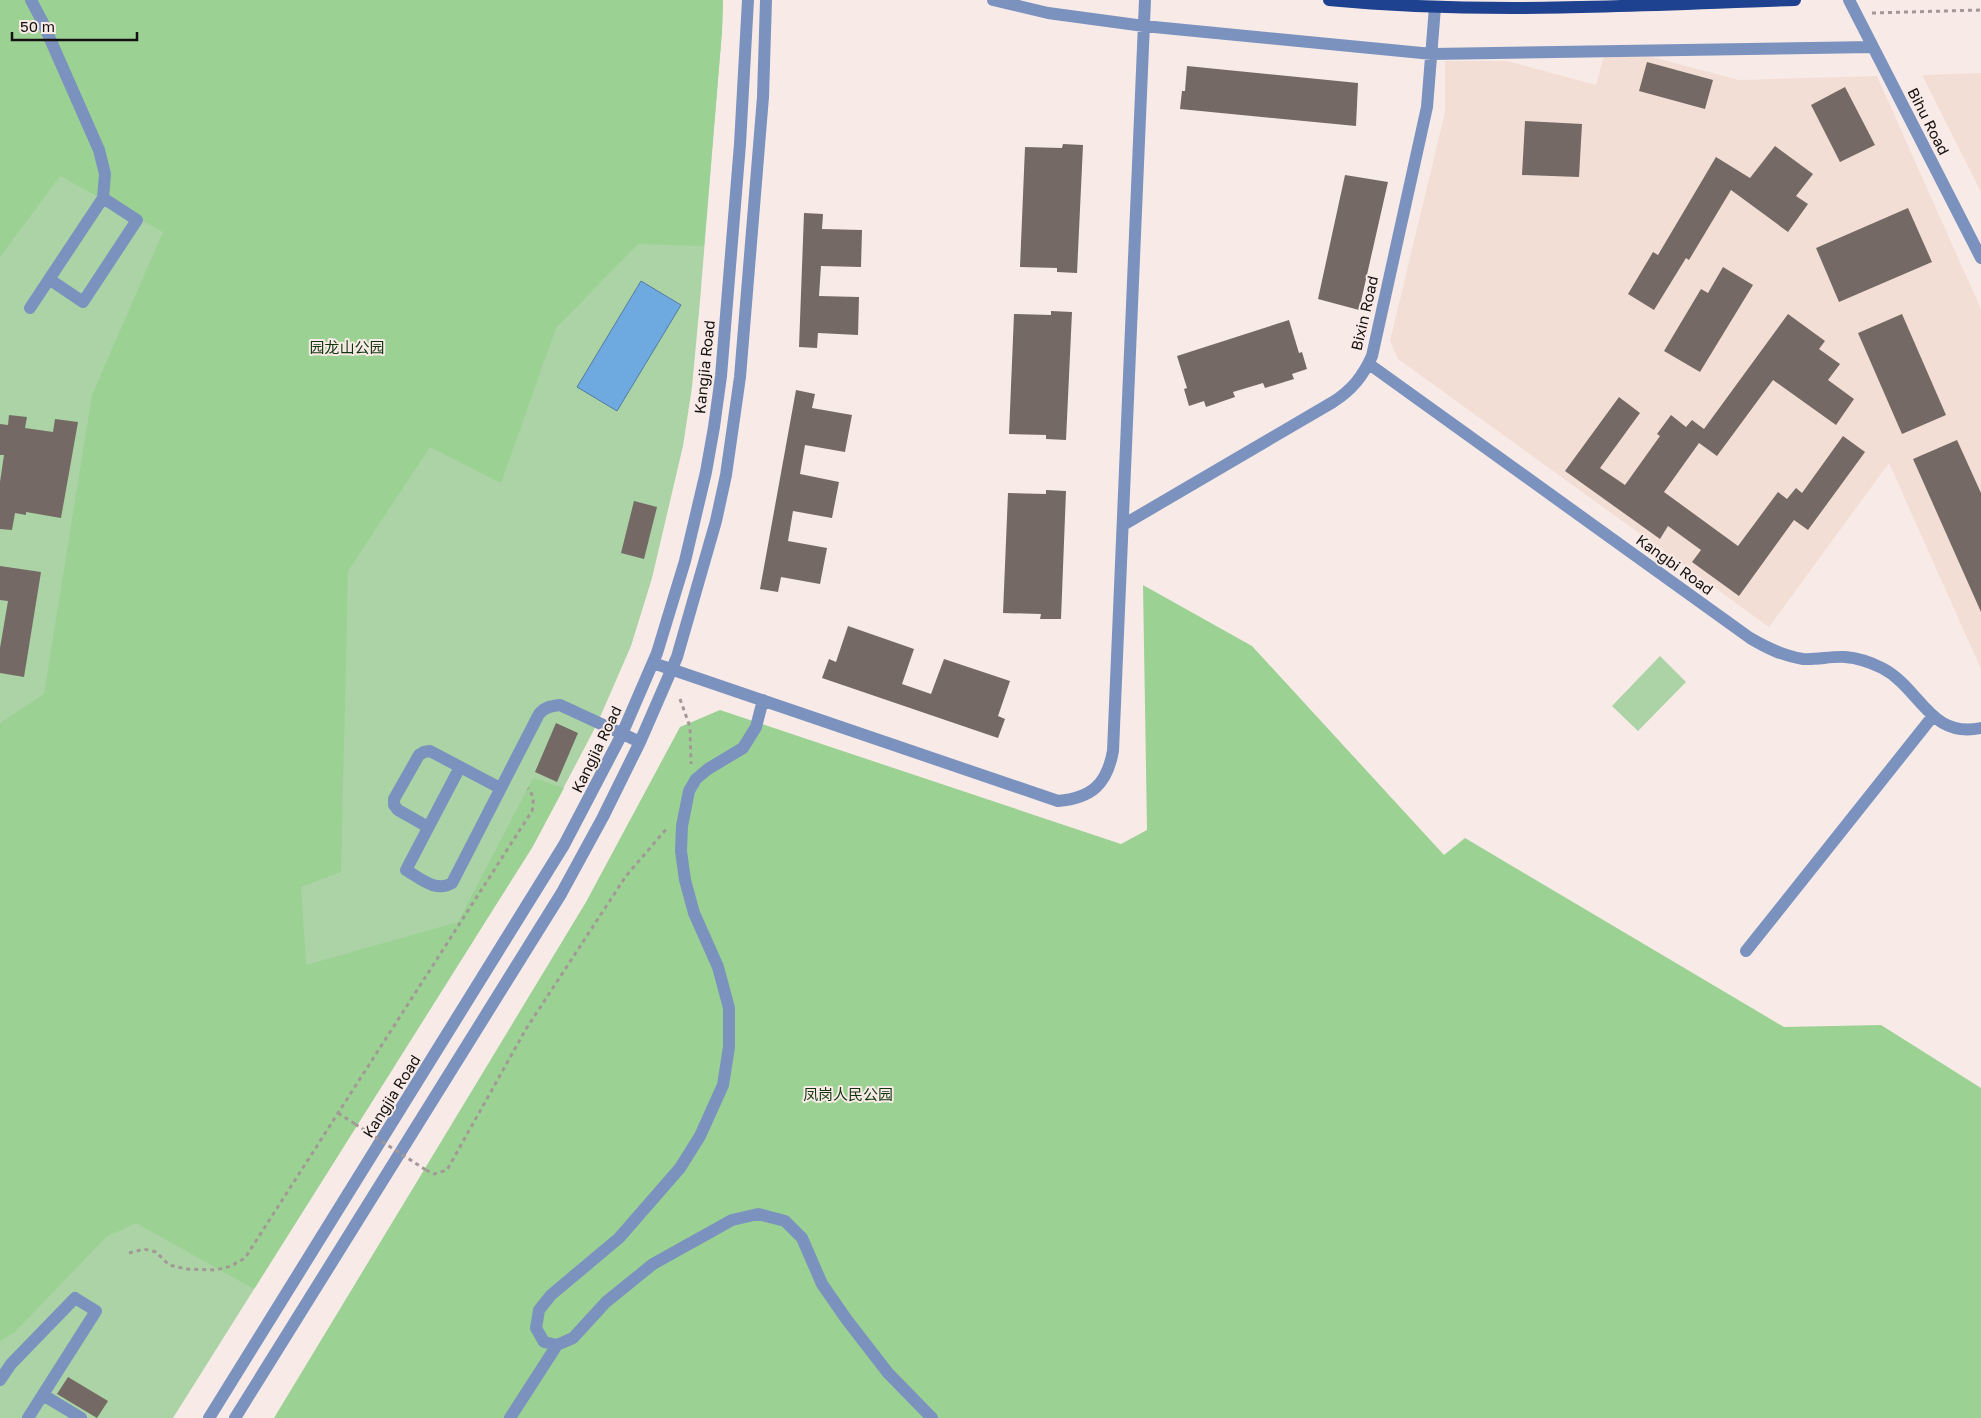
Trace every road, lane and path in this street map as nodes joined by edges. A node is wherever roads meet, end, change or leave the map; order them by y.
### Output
1 (31, 0) edge
2 (748, 0) edge
3 (766, 0) edge
4 (993, 0) edge
5 (1145, 0) edge
6 (1329, 0) edge
7 (1795, 0) edge
8 (1849, 0) edge
9 (1435, 8) junction
10 (1981, 10) edge
11 (1856, 14) junction
12 (1144, 26) junction
13 (1873, 47) junction
14 (1432, 54) junction
15 (103, 198) junction
16 (1981, 258) edge
17 (49, 279) junction
18 (30, 308) dead end
19 (1369, 364) junction
20 (1123, 525) junction
21 (653, 663) junction
22 (672, 669) junction
23 (680, 699) dead end
24 (763, 700) junction
25 (1933, 716) junction
26 (1981, 728) edge
27 (622, 734) junction
28 (640, 742) junction
29 (460, 767) junction
30 (696, 779) junction
31 (500, 788) junction
32 (528, 788) dead end
33 (685, 808) junction
34 (428, 826) junction
35 (1746, 951) dead end
36 (338, 1113) junction
37 (129, 1253) dead end
38 (557, 1345) junction
39 (0, 1380) edge
40 (43, 1395) junction
41 (78, 1417) edge
42 (28, 1418) edge
43 (209, 1418) edge
44 (235, 1418) edge
45 (510, 1418) edge
46 (932, 1418) edge

1 - 15 street
2 - 21 street, Kangjia Road
3 - 22 street
4 - 12 street
5 - 12 street
6 - 9 main road
7 - 9 main road
8 - 11 street, Bihu Road
9 - 14 street, Bixin Road
10 - 11 path
11 - 13 street, Bihu Road
12 - 14 street
12 - 20 street
13 - 14 street
13 - 16 street, Bihu Road
14 - 19 street, Bixin Road
15 - 17 street
15 - 17 street
17 - 18 street
19 - 20 street, Bixin Road
19 - 25 street, Kangbi Road
20 - 24 street
21 - 22 street
21 - 27 street, Kangjia Road
22 - 24 street
22 - 28 street
23 - 30 path
24 - 30 street
25 - 26 street, Kangbi Road
25 - 35 street
27 - 28 street
27 - 31 street
27 - 43 street, Kangjia Road
28 - 44 street
29 - 31 street
29 - 34 street
29 - 34 street
30 - 33 street
31 - 34 street
32 - 36 path
33 - 36 path, bridge
33 - 38 street
36 - 37 path
38 - 45 street
38 - 46 street
39 - 40 street
40 - 41 street
40 - 42 street

